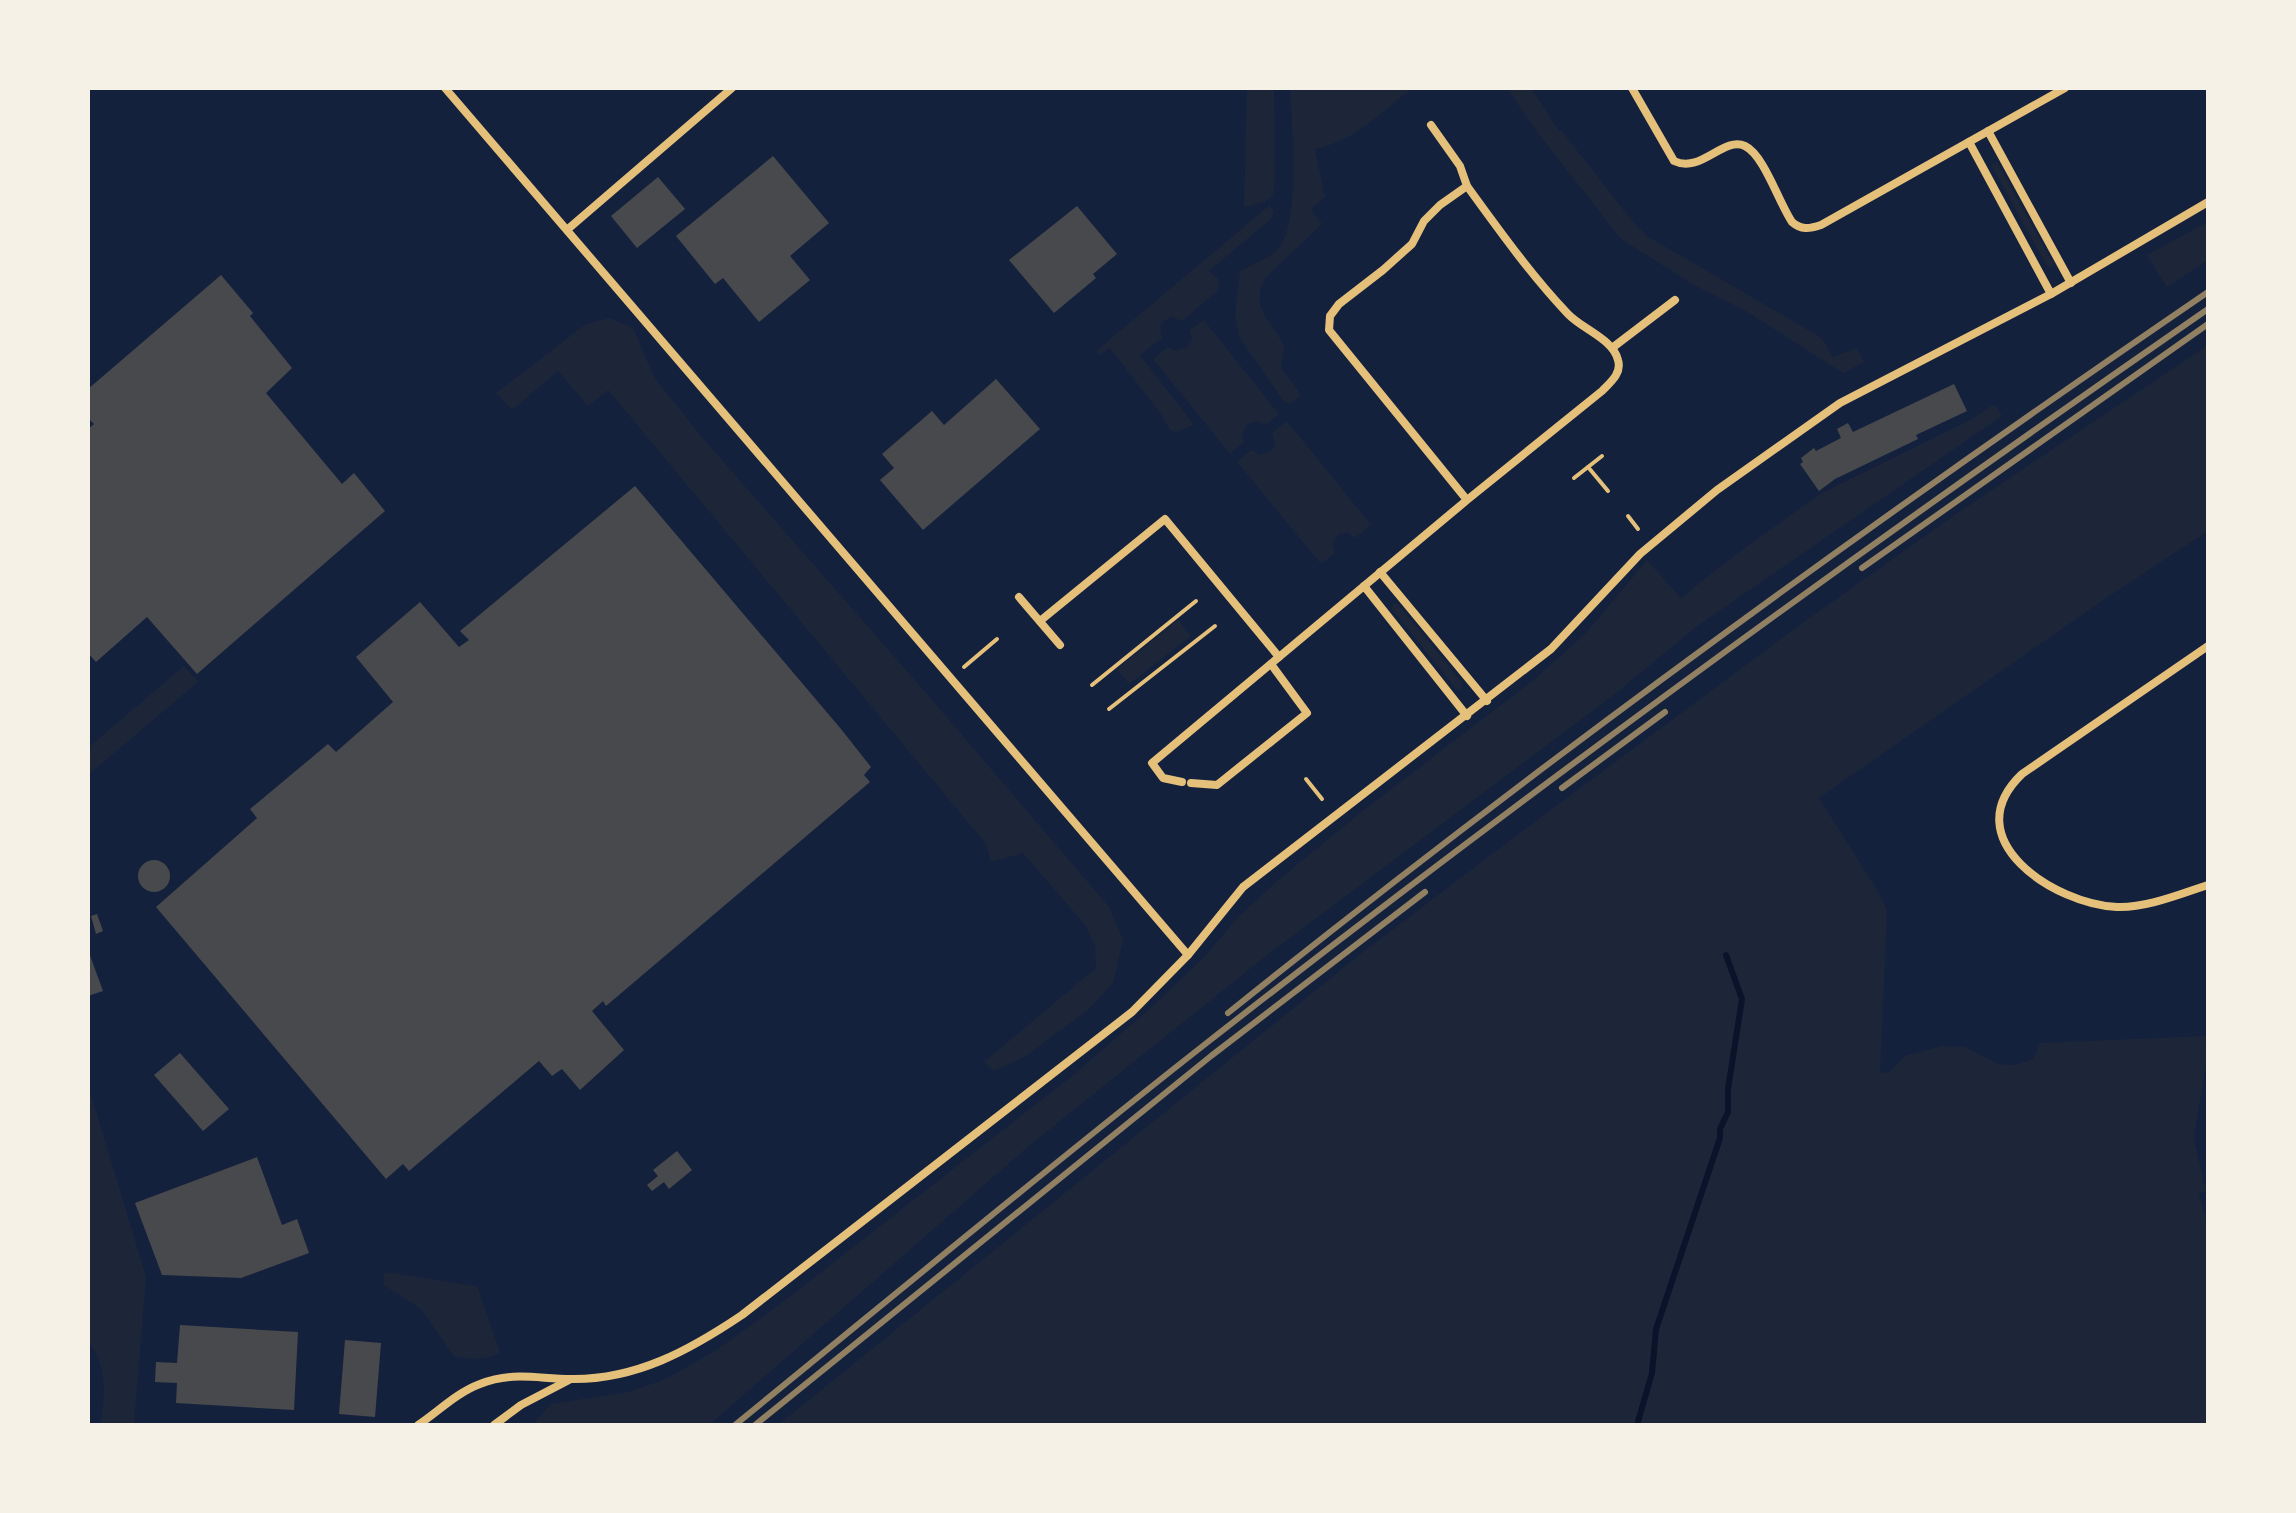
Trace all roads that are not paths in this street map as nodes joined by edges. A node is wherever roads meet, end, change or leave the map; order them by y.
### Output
1 (445, 88) edge
2 (732, 88) edge
3 (1632, 88) edge
4 (2065, 88) edge
5 (1431, 125) dead end
6 (1988, 131) junction
7 (1969, 142) junction
8 (1467, 186) junction
9 (2208, 202) edge
10 (568, 229) junction
11 (2071, 283) junction
12 (2051, 294) junction
13 (1675, 300) dead end
14 (1612, 348) junction
15 (1467, 500) junction
16 (1380, 572) junction
17 (1364, 586) junction
18 (1019, 597) dead end
19 (1040, 621) junction
20 (1060, 645) dead end
21 (2208, 646) edge
22 (1279, 657) junction
23 (1271, 664) junction
24 (1487, 701) junction
25 (1467, 716) junction
26 (2208, 885) edge
27 (1188, 955) junction
28 (570, 1380) junction
29 (433, 1415) junction
30 (418, 1425) edge
31 (436, 1425) edge
32 (494, 1425) edge

1 - 10 street
2 - 10 street
3 - 7 street
4 - 6 street
5 - 8 street
6 - 7 street
6 - 11 street
7 - 12 street
8 - 14 street
8 - 15 street
9 - 11 street
10 - 27 street
11 - 12 street
12 - 24 street
13 - 14 street
14 - 15 street
15 - 16 street
16 - 17 street
16 - 24 street
17 - 22 street
17 - 25 street
18 - 19 street
19 - 20 street
19 - 22 street
21 - 26 street
22 - 23 street
23 - 23 street
24 - 25 street
25 - 27 street
27 - 28 street
28 - 29 street
28 - 32 street
29 - 30 street
29 - 31 street

